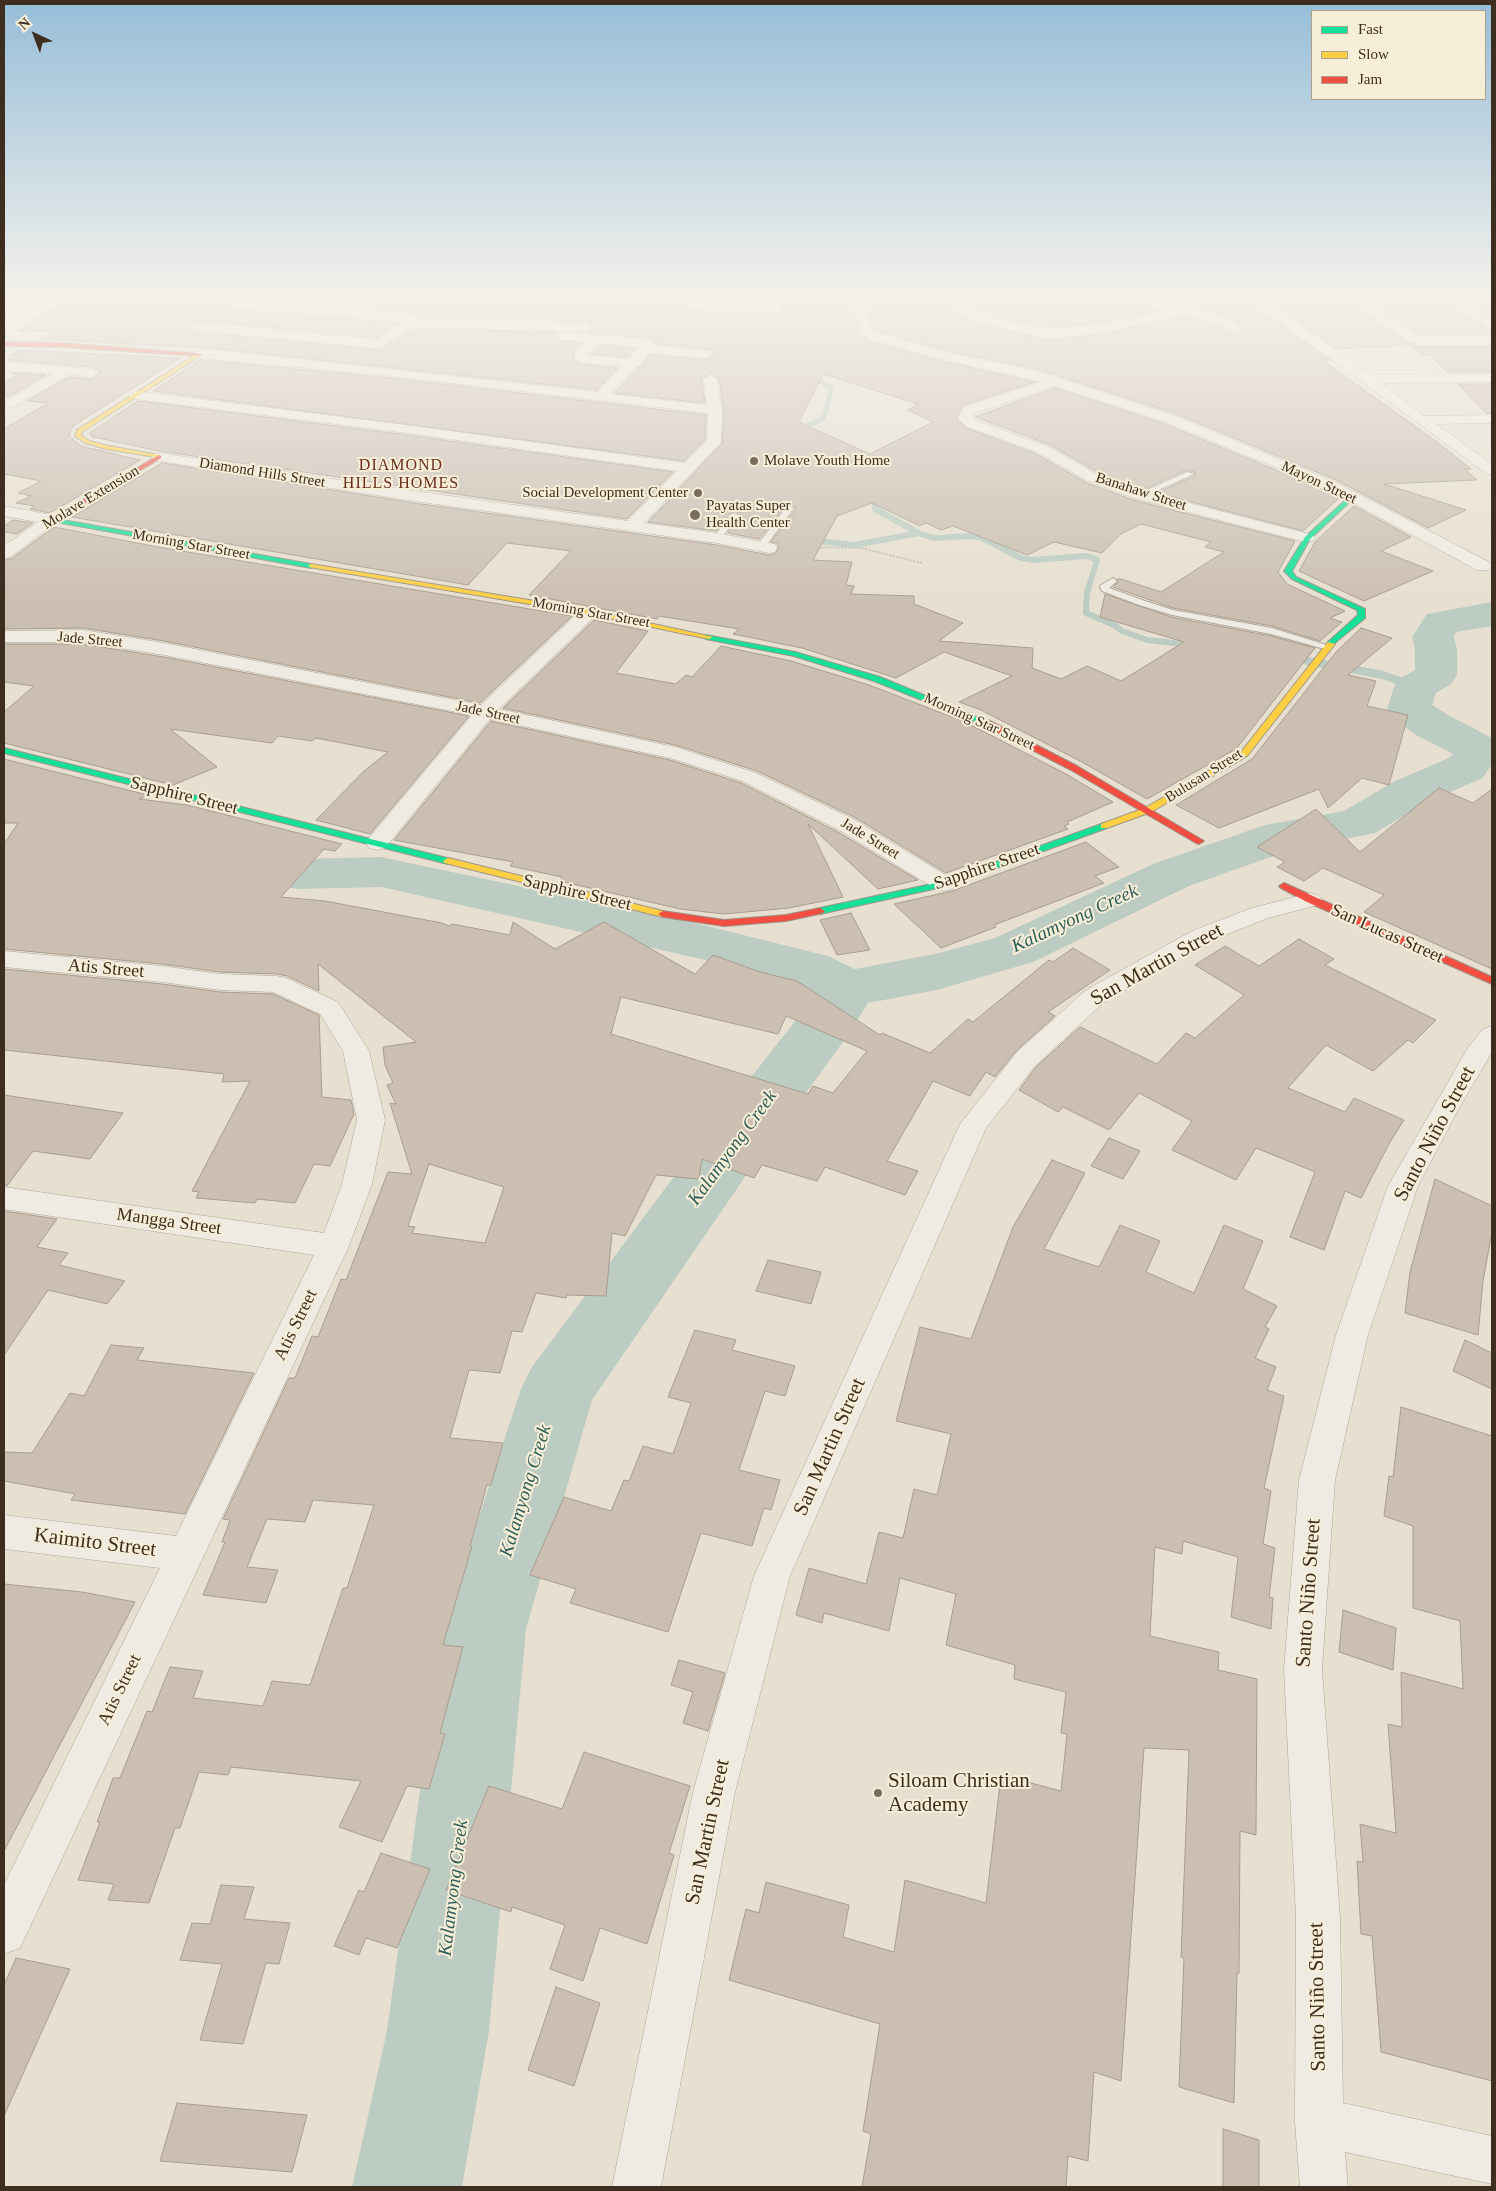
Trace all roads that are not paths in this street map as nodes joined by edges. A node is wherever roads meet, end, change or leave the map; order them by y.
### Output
1 (17, 400) edge
2 (127, 400) edge
3 (177, 400) edge
4 (629, 400) edge
5 (713, 400) edge
6 (998, 400) edge
7 (1114, 400) edge
8 (1395, 400) edge
9 (11, 404) dead end
10 (715, 410) junction
11 (1492, 419) edge
12 (1421, 420) junction
13 (160, 458) junction
14 (1475, 458) junction
15 (1492, 458) edge
16 (689, 468) junction
17 (1492, 471) edge
18 (1190, 474) dead end
19 (1140, 495) junction
20 (1352, 497) junction
21 (790, 508) dead end
22 (4, 511) edge
23 (735, 515) dead end
24 (52, 520) junction
25 (632, 526) junction
26 (717, 538) junction
27 (1307, 538) junction
28 (765, 547) joint
29 (4, 553) edge
30 (1483, 566) dead end
31 (1113, 581) dead end
32 (589, 612) junction
33 (4, 637) edge
34 (1328, 647) junction
35 (485, 712) junction
36 (4, 751) edge
37 (1148, 810) junction
38 (1199, 841) dead end
39 (377, 843) junction
40 (944, 884) junction
41 (1297, 893) joint
42 (4, 960) edge
43 (1492, 981) edge
44 (1492, 1035) edge
45 (4, 1198) edge
46 (334, 1246) junction
47 (4, 1532) edge
48 (186, 1554) junction
49 (4, 1932) edge
50 (1320, 2122) junction
51 (1492, 2160) edge
52 (636, 2187) edge
53 (1324, 2187) edge

1 - 9 street
2 - 13 street, Molave Extension
3 - 16 street
4 - 10 street
5 - 10 street
6 - 19 street, Banahaw Street
7 - 20 street, Mayon Street
8 - 12 street
10 - 16 street
11 - 12 street
12 - 14 street
13 - 24 street, Molave Extension
13 - 25 street, Diamond Hills Street
14 - 15 street
14 - 17 street
16 - 25 street
18 - 19 lane
19 - 27 street, Banahaw Street
20 - 27 street
20 - 30 street, Mayon Street
21 - 28 lane
22 - 24 street, Morning Star Street
23 - 26 lane
24 - 29 street, Molave Extension
24 - 32 street, Morning Star Street
25 - 26 street, Diamond Hills Street
26 - 28 street, Diamond Hills Street
27 - 34 street
31 - 34 lane
32 - 35 street
32 - 37 street, Morning Star Street
33 - 35 street, Jade Street
34 - 37 street, Bulusan Street
35 - 39 street
35 - 40 street, Jade Street
36 - 39 street, Sapphire Street
37 - 38 street
37 - 40 street, Sapphire Street
39 - 40 street, Sapphire Street
41 - 43 street, San Lucas Street
41 - 52 street, San Martin Street
42 - 46 street, Atis Street
44 - 50 street, Santo Niño Street
45 - 46 street, Mangga Street
46 - 48 street, Atis Street
47 - 48 street, Kaimito Street
48 - 49 street, Atis Street
50 - 51 street
50 - 53 street, Santo Niño Street

